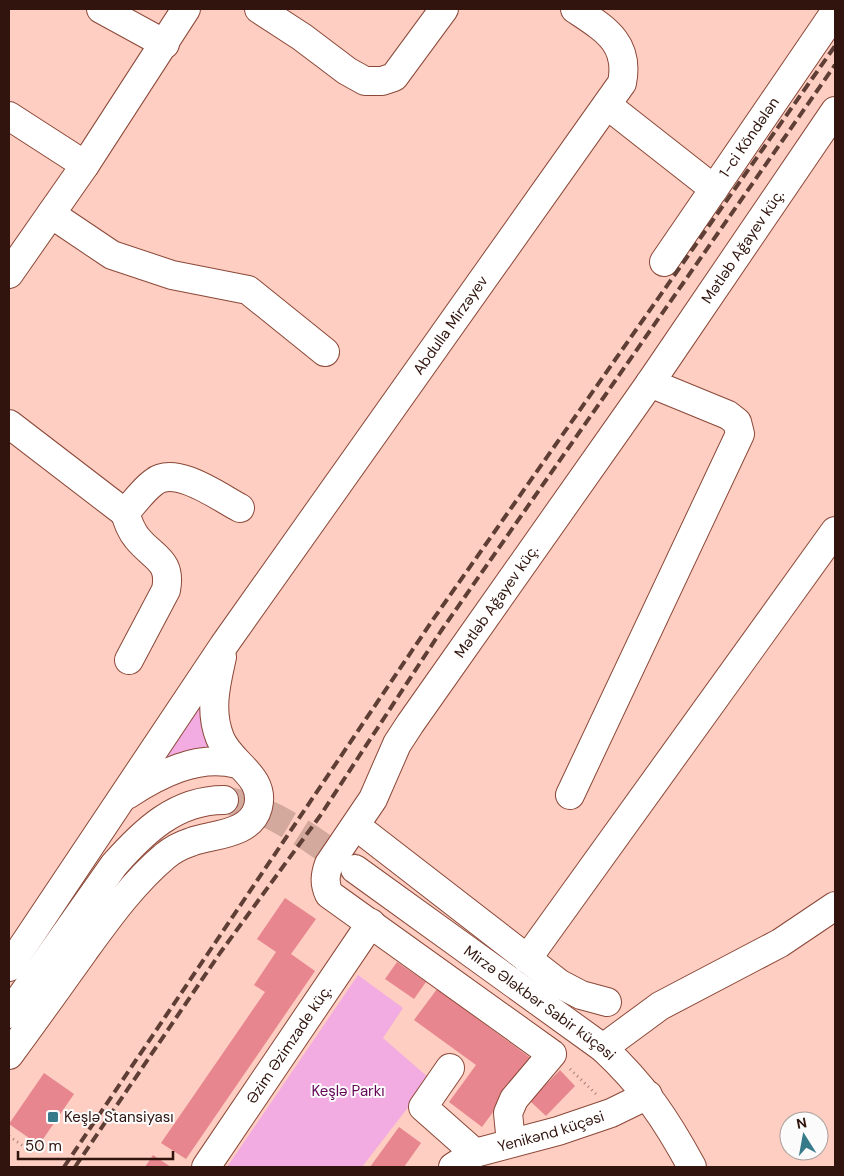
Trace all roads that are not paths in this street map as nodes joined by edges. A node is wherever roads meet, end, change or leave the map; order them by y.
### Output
1 (101, 9) edge
2 (186, 9) edge
3 (259, 9) edge
4 (444, 9) edge
5 (575, 9) edge
6 (835, 12) edge
7 (165, 44) junction
8 (608, 105) junction
9 (835, 111) edge
10 (9, 116) edge
11 (85, 165) junction
12 (714, 189) junction
13 (51, 214) junction
14 (664, 262) dead end
15 (9, 274) edge
16 (325, 352) dead end
17 (650, 383) junction
18 (9, 424) edge
19 (240, 508) dead end
20 (125, 513) junction
21 (835, 531) edge
22 (224, 645) junction
23 (129, 660) dead end
24 (237, 764) junction
25 (570, 794) dead end
26 (122, 798) junction
27 (224, 800) tunnel mouth
28 (356, 826) junction
29 (355, 869) tunnel mouth
30 (835, 906) edge
31 (370, 923) junction
32 (527, 959) junction
33 (9, 967) edge
34 (607, 1002) dead end
35 (9, 1014) edge
36 (603, 1048) junction
37 (9, 1055) edge
38 (450, 1068) dead end
39 (648, 1095) junction
40 (510, 1143) junction
41 (464, 1160) edge
42 (206, 1167) edge
43 (692, 1167) edge

1 - 7 street
2 - 7 street
3 - 4 street
5 - 8 street, Abdulla Mirzəyev
6 - 12 street, 1-ci Köndələn
7 - 11 street
8 - 12 street
8 - 22 street, Abdulla Mirzəyev
9 - 17 street, Mətləb Ağayev küç.
10 - 11 street
11 - 13 street
12 - 14 street, 1-ci Köndələn
13 - 15 street
13 - 16 street
17 - 25 street
17 - 28 street, Mətləb Ağayev küç.
18 - 20 street
19 - 20 street
20 - 23 street
21 - 32 street
22 - 24 street
22 - 26 street, Abdulla Mirzəyev
24 - 26 street
24 - 37 street
26 - 33 street, Abdulla Mirzəyev
27 - 35 street
28 - 31 street, Mətləb Ağayev küç.
28 - 32 street
29 - 36 street, Mirzə Ələkbər Sabir küçəsi
30 - 36 street
31 - 40 street
31 - 42 street, Əzim Əzimzade küç.
32 - 34 street
36 - 39 street, Mirzə Ələkbər Sabir küçəsi
38 - 41 street
39 - 40 street, Yenikənd küçəsi
39 - 43 street, Mirzə Ələkbər Sabir küçəsi
40 - 41 street, Yenikənd küçəsi

